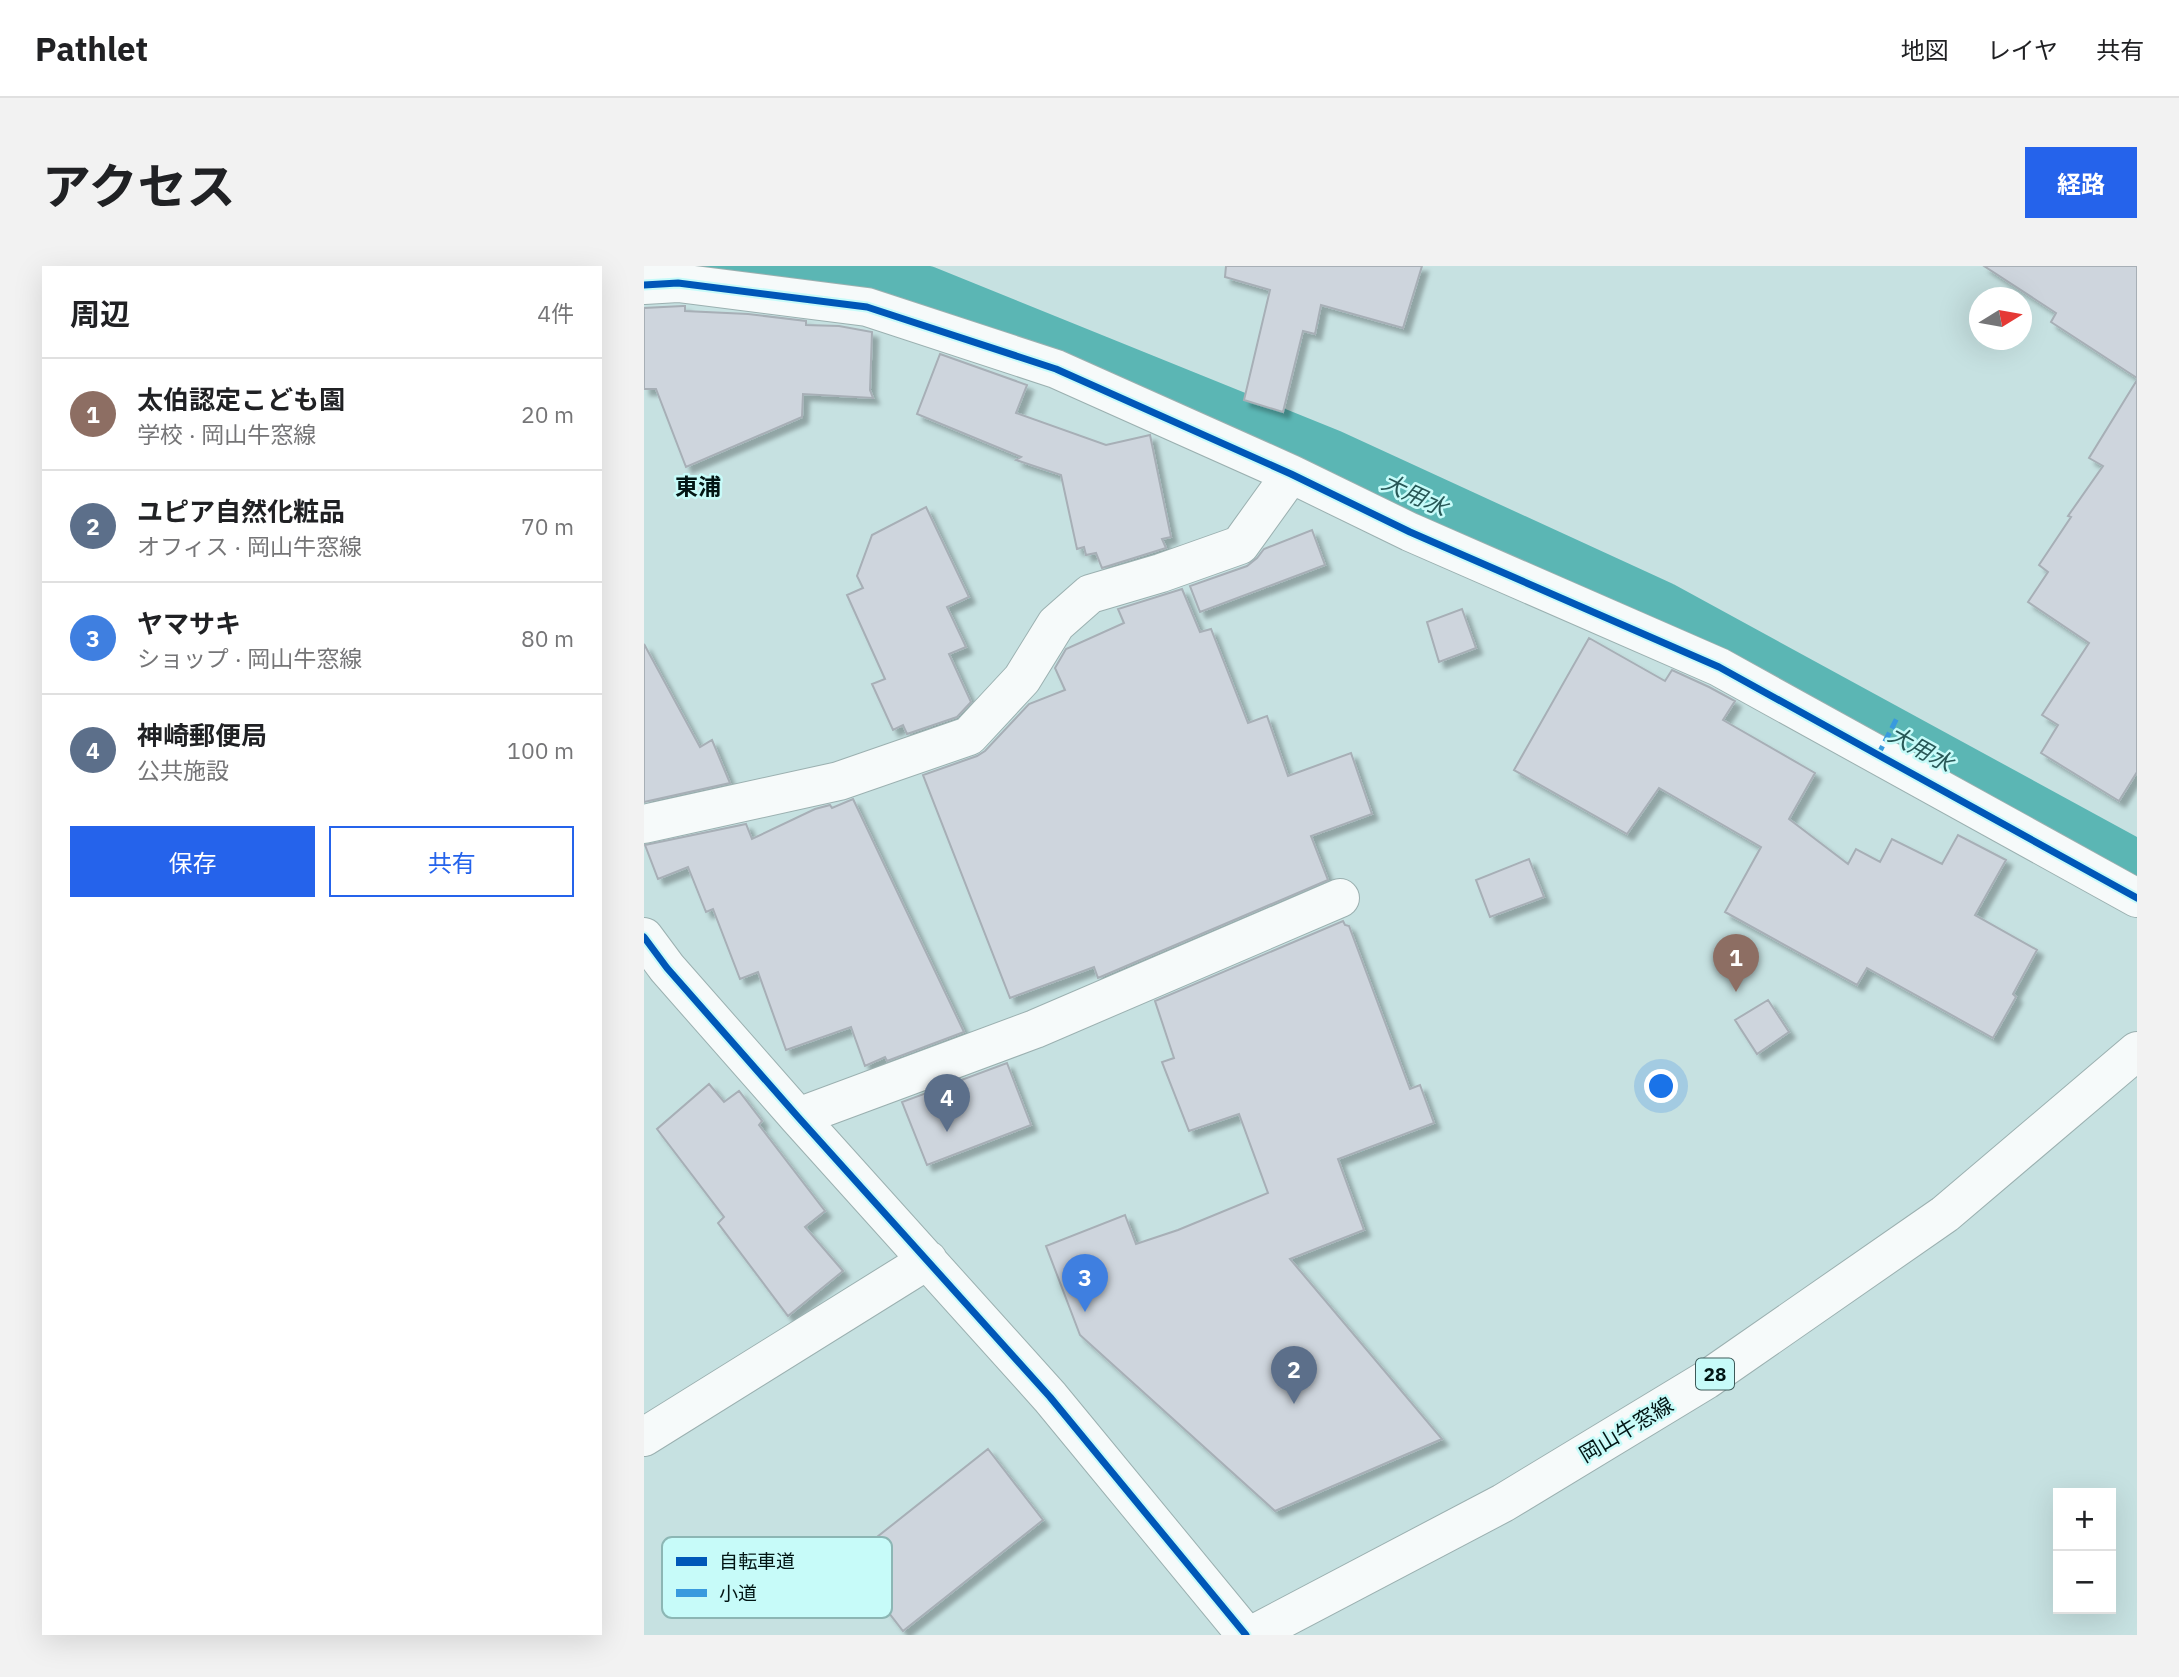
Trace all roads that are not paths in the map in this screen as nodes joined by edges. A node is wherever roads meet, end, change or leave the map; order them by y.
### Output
1 (644, 285) edge
2 (1291, 474) junction
3 (644, 824) edge
4 (1340, 898) dead end
5 (2137, 898) edge
6 (644, 937) edge
7 (656, 977) edge
8 (2137, 1051) edge
9 (798, 1116) junction
10 (928, 1260) junction
11 (644, 1437) edge
12 (1246, 1635) edge
13 (1252, 1635) edge

1 - 2 street
2 - 3 street
2 - 5 street
4 - 9 street
6 - 7 street
7 - 9 street
8 - 13 street, 岡山牛窓線 / 28
9 - 10 street
10 - 11 street
10 - 12 street

